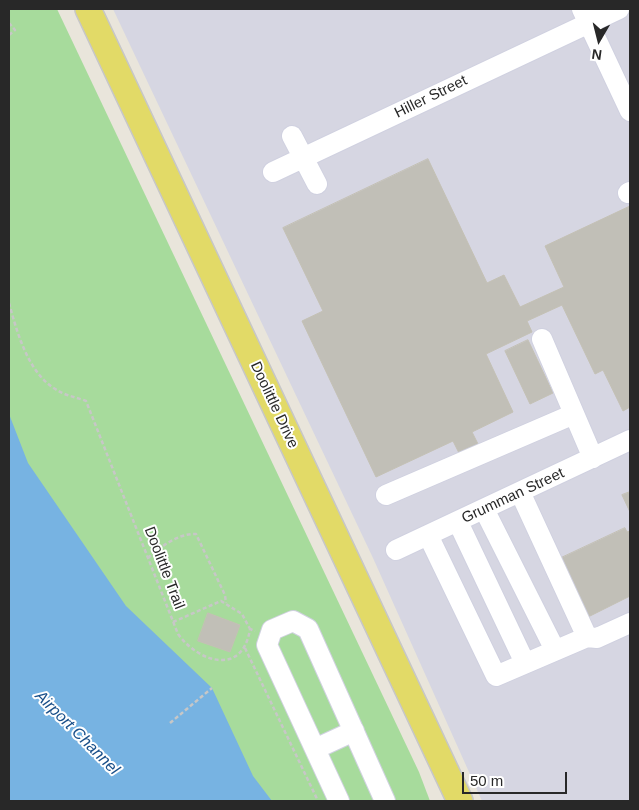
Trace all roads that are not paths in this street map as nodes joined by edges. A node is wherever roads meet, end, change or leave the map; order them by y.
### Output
1 (88, 9) edge
2 (619, 9) edge
3 (586, 16) edge
4 (630, 111) edge
5 (292, 136) dead end
6 (304, 158) junction
7 (273, 172) dead end
8 (316, 184) dead end
9 (542, 339) dead end
10 (574, 414) junction
11 (630, 440) edge
12 (593, 458) junction
13 (520, 492) junction
14 (386, 495) dead end
15 (484, 509) junction
16 (458, 522) junction
17 (428, 535) junction
18 (396, 550) dead end
19 (630, 623) edge
20 (587, 636) junction
21 (555, 650) junction
22 (525, 663) junction
23 (354, 731) junction
24 (315, 749) junction
25 (339, 801) edge
26 (385, 801) edge
27 (460, 801) edge

1 - 27 main road, Doolittle Drive
2 - 3 street, Hiller Street
3 - 4 street
3 - 6 street, Hiller Street
5 - 6 street
6 - 7 street, Hiller Street
6 - 8 street
9 - 10 street
10 - 12 street
10 - 14 street
11 - 12 street, Grumman Street
12 - 13 street, Grumman Street
13 - 15 street, Grumman Street
13 - 20 street
15 - 16 street, Grumman Street
15 - 21 street
16 - 17 street, Grumman Street
16 - 22 street
17 - 18 street, Grumman Street
17 - 22 street
19 - 20 street
20 - 21 street
21 - 22 street
23 - 24 street
23 - 24 street
23 - 26 street
24 - 25 street

